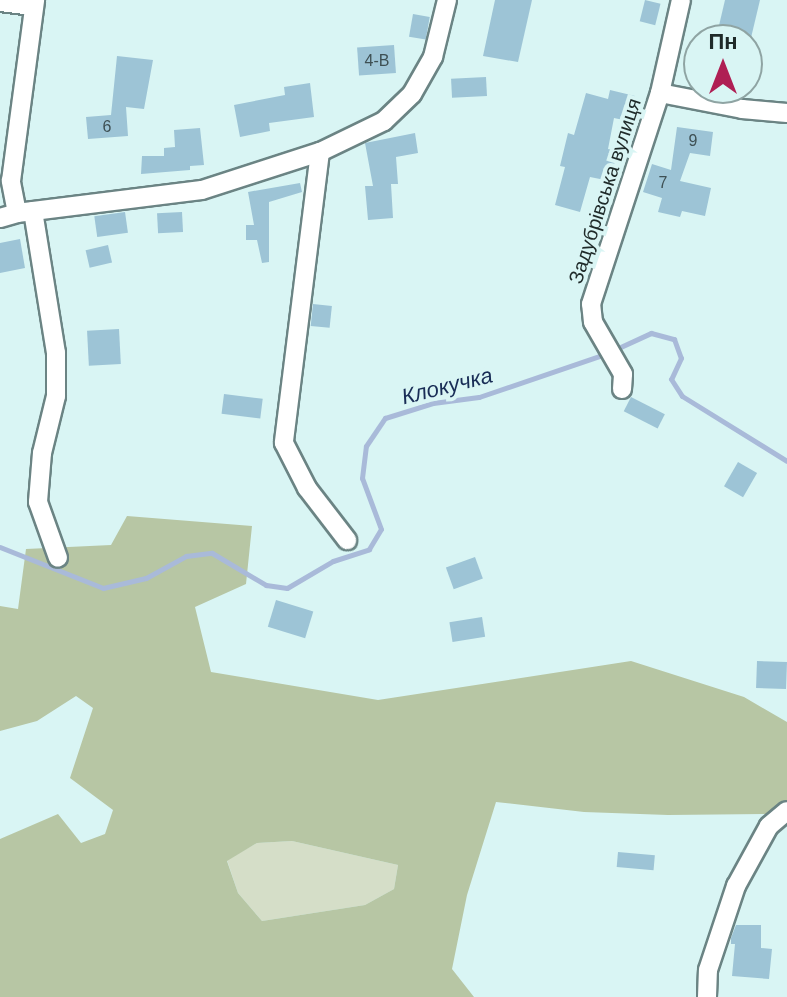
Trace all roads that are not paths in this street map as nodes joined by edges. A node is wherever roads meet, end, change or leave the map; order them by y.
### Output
1 (447, 0) edge
2 (681, 0) edge
3 (0, 2) edge
4 (35, 3) edge
5 (660, 93) junction
6 (787, 113) edge
7 (320, 152) junction
8 (17, 214) edge
9 (622, 389) dead end
10 (347, 540) dead end
11 (58, 558) dead end
12 (787, 811) edge
13 (707, 997) edge

1 - 7 street
2 - 5 street, Задубрівська вулиця
3 - 4 street
4 - 8 street
5 - 6 street
5 - 9 street, Задубрівська вулиця
7 - 8 street
7 - 10 street
8 - 11 street
12 - 13 street

